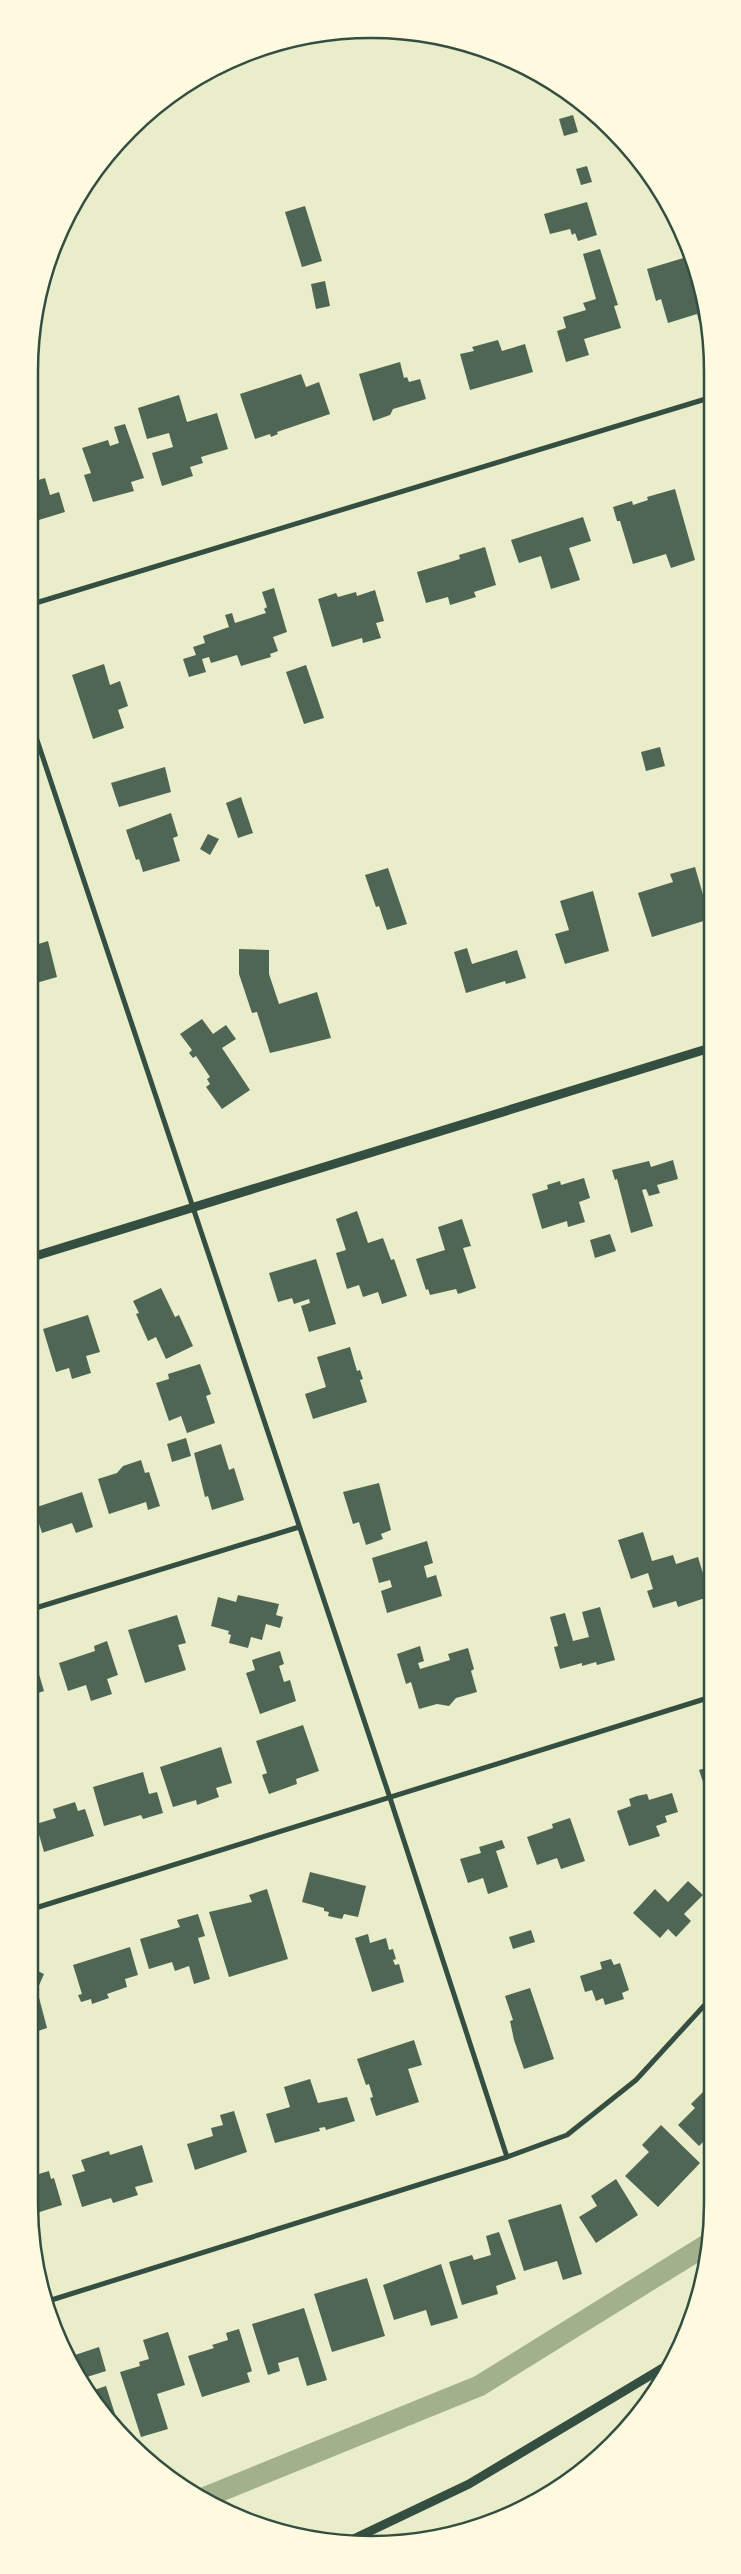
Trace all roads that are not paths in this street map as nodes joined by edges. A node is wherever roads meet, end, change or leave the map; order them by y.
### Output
1 (704, 400) edge
2 (38, 602) edge
3 (38, 743) edge
4 (704, 1050) edge
5 (193, 1207) junction
6 (38, 1255) edge
7 (299, 1527) junction
8 (38, 1607) edge
9 (704, 1700) edge
10 (390, 1798) junction
11 (38, 1907) edge
12 (704, 2006) edge
13 (507, 2157) junction
14 (52, 2300) edge
15 (659, 2369) edge
16 (360, 2536) edge

1 - 2 street
3 - 5 street
4 - 5 street
5 - 6 street
5 - 7 street
7 - 8 street
7 - 10 street
9 - 10 street
10 - 11 street
10 - 13 street
12 - 13 street
13 - 14 street
15 - 16 street

